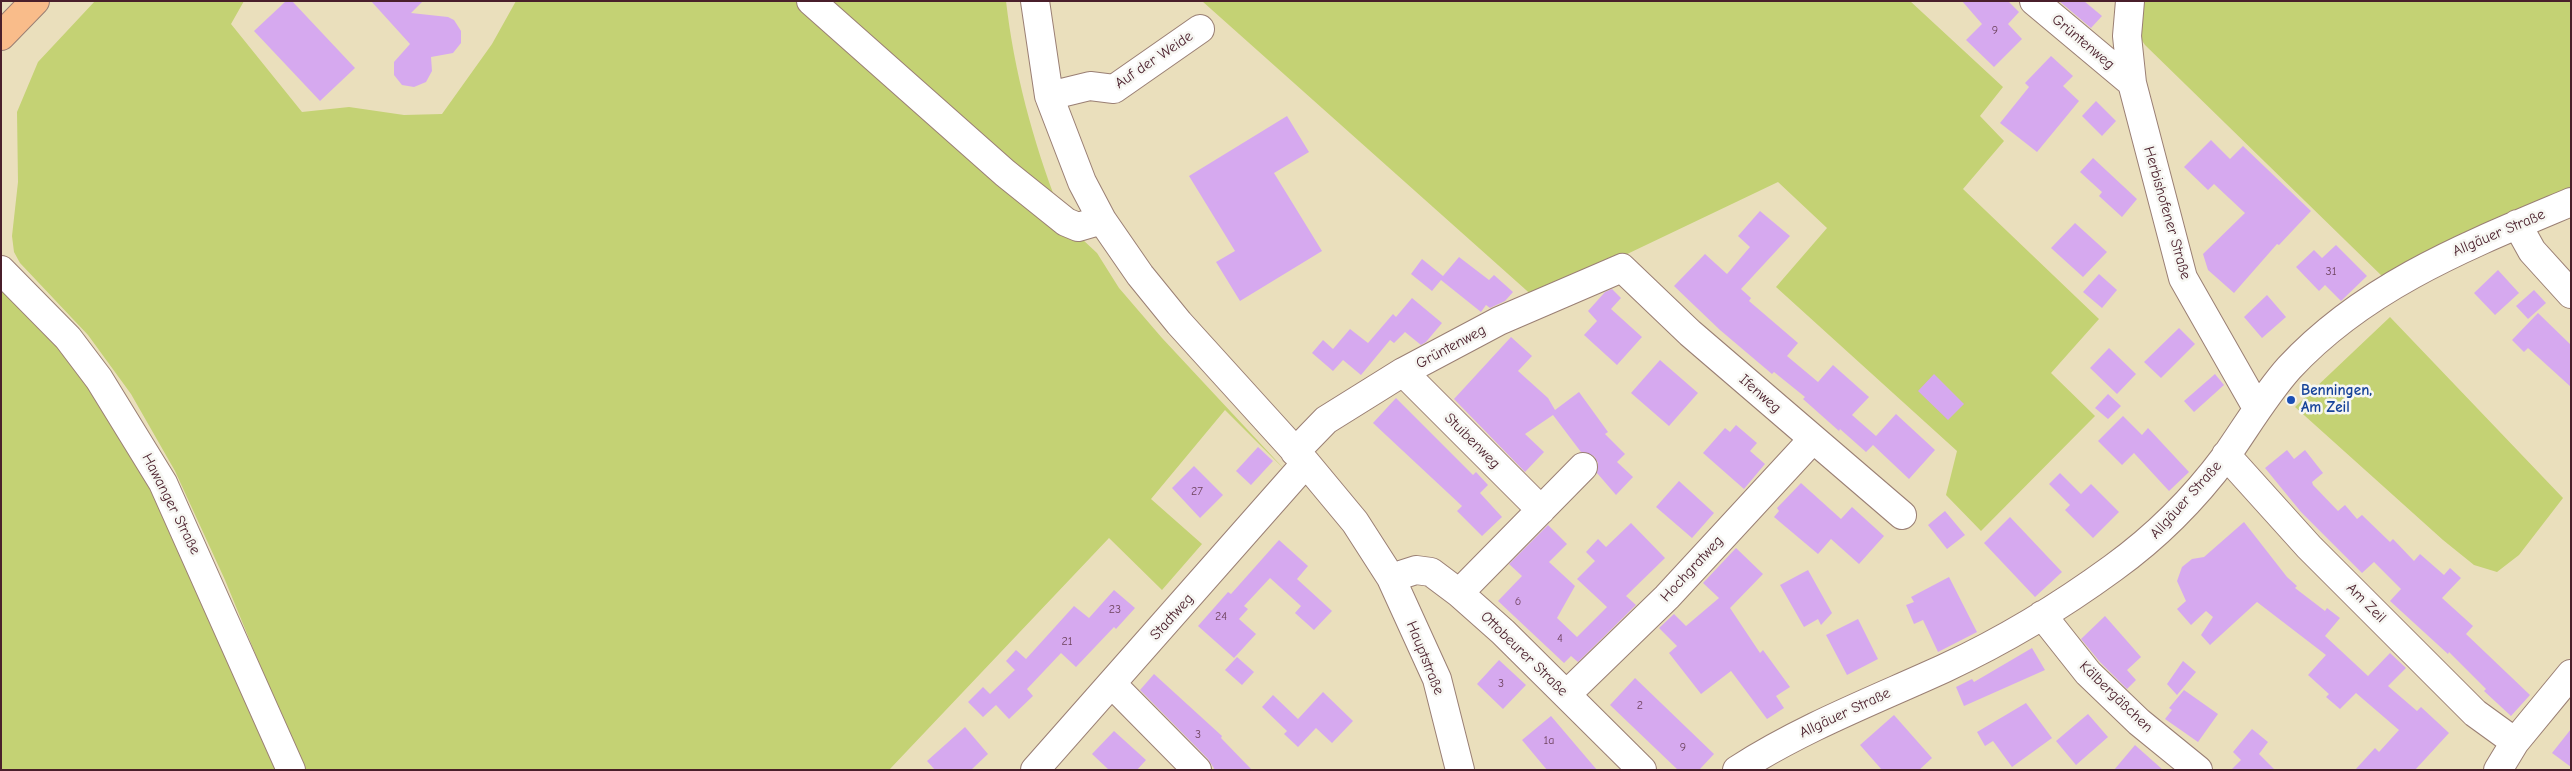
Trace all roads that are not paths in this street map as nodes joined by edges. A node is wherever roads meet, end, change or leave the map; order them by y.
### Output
1 (35, 1) edge
2 (811, 1) edge
3 (1036, 1) edge
4 (2034, 1) edge
5 (2130, 1) edge
6 (1200, 30) dead end
7 (1, 36) edge
8 (2132, 84) junction
9 (1050, 96) junction
10 (2571, 202) edge
11 (1102, 220) junction
12 (2517, 224) junction
13 (1622, 268) joint
14 (1, 270) edge
15 (2571, 294) edge
16 (1403, 372) junction
17 (2257, 408) junction
18 (1813, 439) junction
19 (2226, 455) junction
20 (1301, 458) junction
21 (1583, 467) dead end
22 (1541, 510) junction
23 (1902, 515) dead end
24 (1391, 578) junction
25 (1459, 593) junction
26 (2042, 615) junction
27 (2571, 674) edge
28 (1112, 684) junction
29 (1567, 694) junction
30 (2515, 742) junction
31 (291, 770) edge
32 (1035, 770) edge
33 (1197, 770) edge
34 (1460, 770) edge
35 (1642, 770) edge
36 (1737, 770) edge
37 (2198, 770) edge
38 (2498, 770) edge

1 - 7 main road
2 - 11 street
3 - 9 street, Hauptstraße
4 - 8 street, Grüntenweg
5 - 8 street, Herbishofener Straße
6 - 9 street, Auf der Weide
8 - 17 street, Herbishofener Straße
9 - 11 street, Hauptstraße
10 - 12 street, Allgäuer Straße
11 - 20 street, Hauptstraße
12 - 15 street
12 - 17 street, Allgäuer Straße
13 - 16 street, Grüntenweg
13 - 18 street, Ifenweg
14 - 31 street, Hawanger Straße
16 - 20 street, Grüntenweg
16 - 22 street, Stuibenweg
17 - 19 street, Allgäuer Straße
18 - 23 street, Ifenweg
18 - 29 street, Hochgratweg
19 - 26 street, Allgäuer Straße
19 - 30 street, Am Zeil
20 - 24 street, Hauptstraße
20 - 28 street, Stadtweg
21 - 22 street
22 - 25 street
24 - 25 street, Ottobeurer Straße
24 - 34 street, Hauptstraße
25 - 29 street, Ottobeurer Straße
26 - 36 street, Allgäuer Straße
26 - 37 street, Kälbergäßchen
27 - 30 street
28 - 32 street, Stadtweg
28 - 33 street
29 - 35 street, Ottobeurer Straße
30 - 38 street

